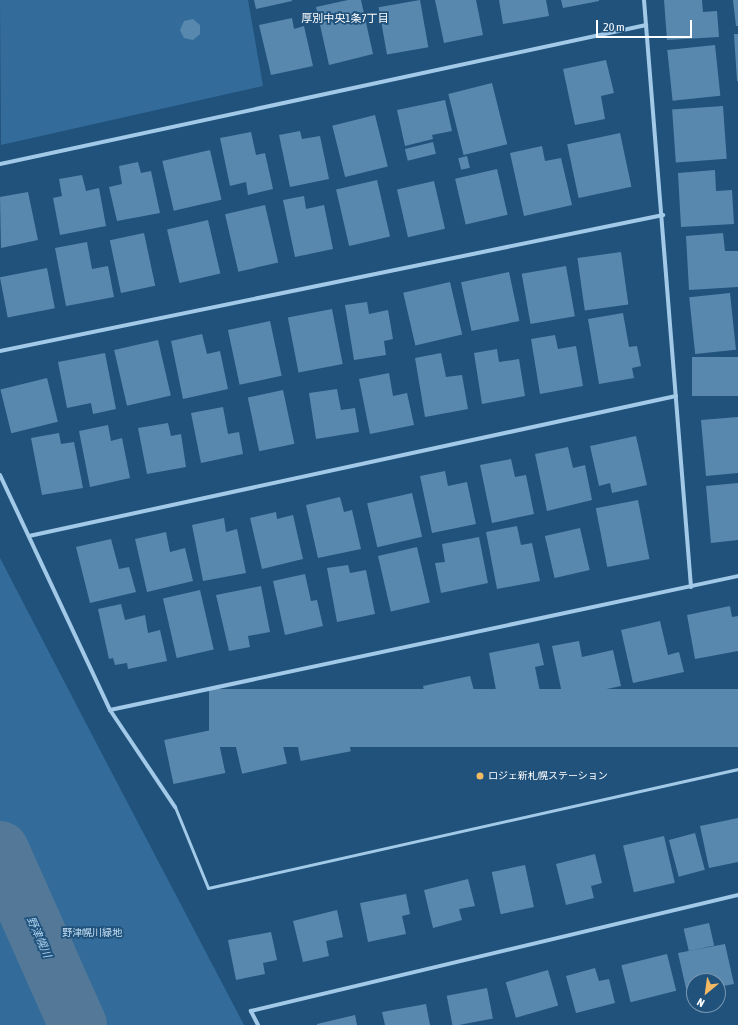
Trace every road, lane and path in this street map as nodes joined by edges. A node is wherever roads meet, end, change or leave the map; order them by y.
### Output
1 (644, 0) edge
2 (646, 26) junction
3 (0, 164) edge
4 (663, 215) junction
5 (0, 351) edge
6 (676, 396) junction
7 (0, 475) edge
8 (29, 536) junction
9 (738, 576) edge
10 (691, 587) junction
11 (110, 710) junction
12 (738, 769) edge
13 (175, 807) joint
14 (738, 895) edge
15 (258, 1025) edge

1 - 2 street
2 - 3 street
2 - 4 street
4 - 5 street
4 - 6 street
6 - 8 street
6 - 10 street
7 - 8 street
8 - 11 street
9 - 10 street
10 - 11 street
11 - 13 street
12 - 13 lane
14 - 15 street

